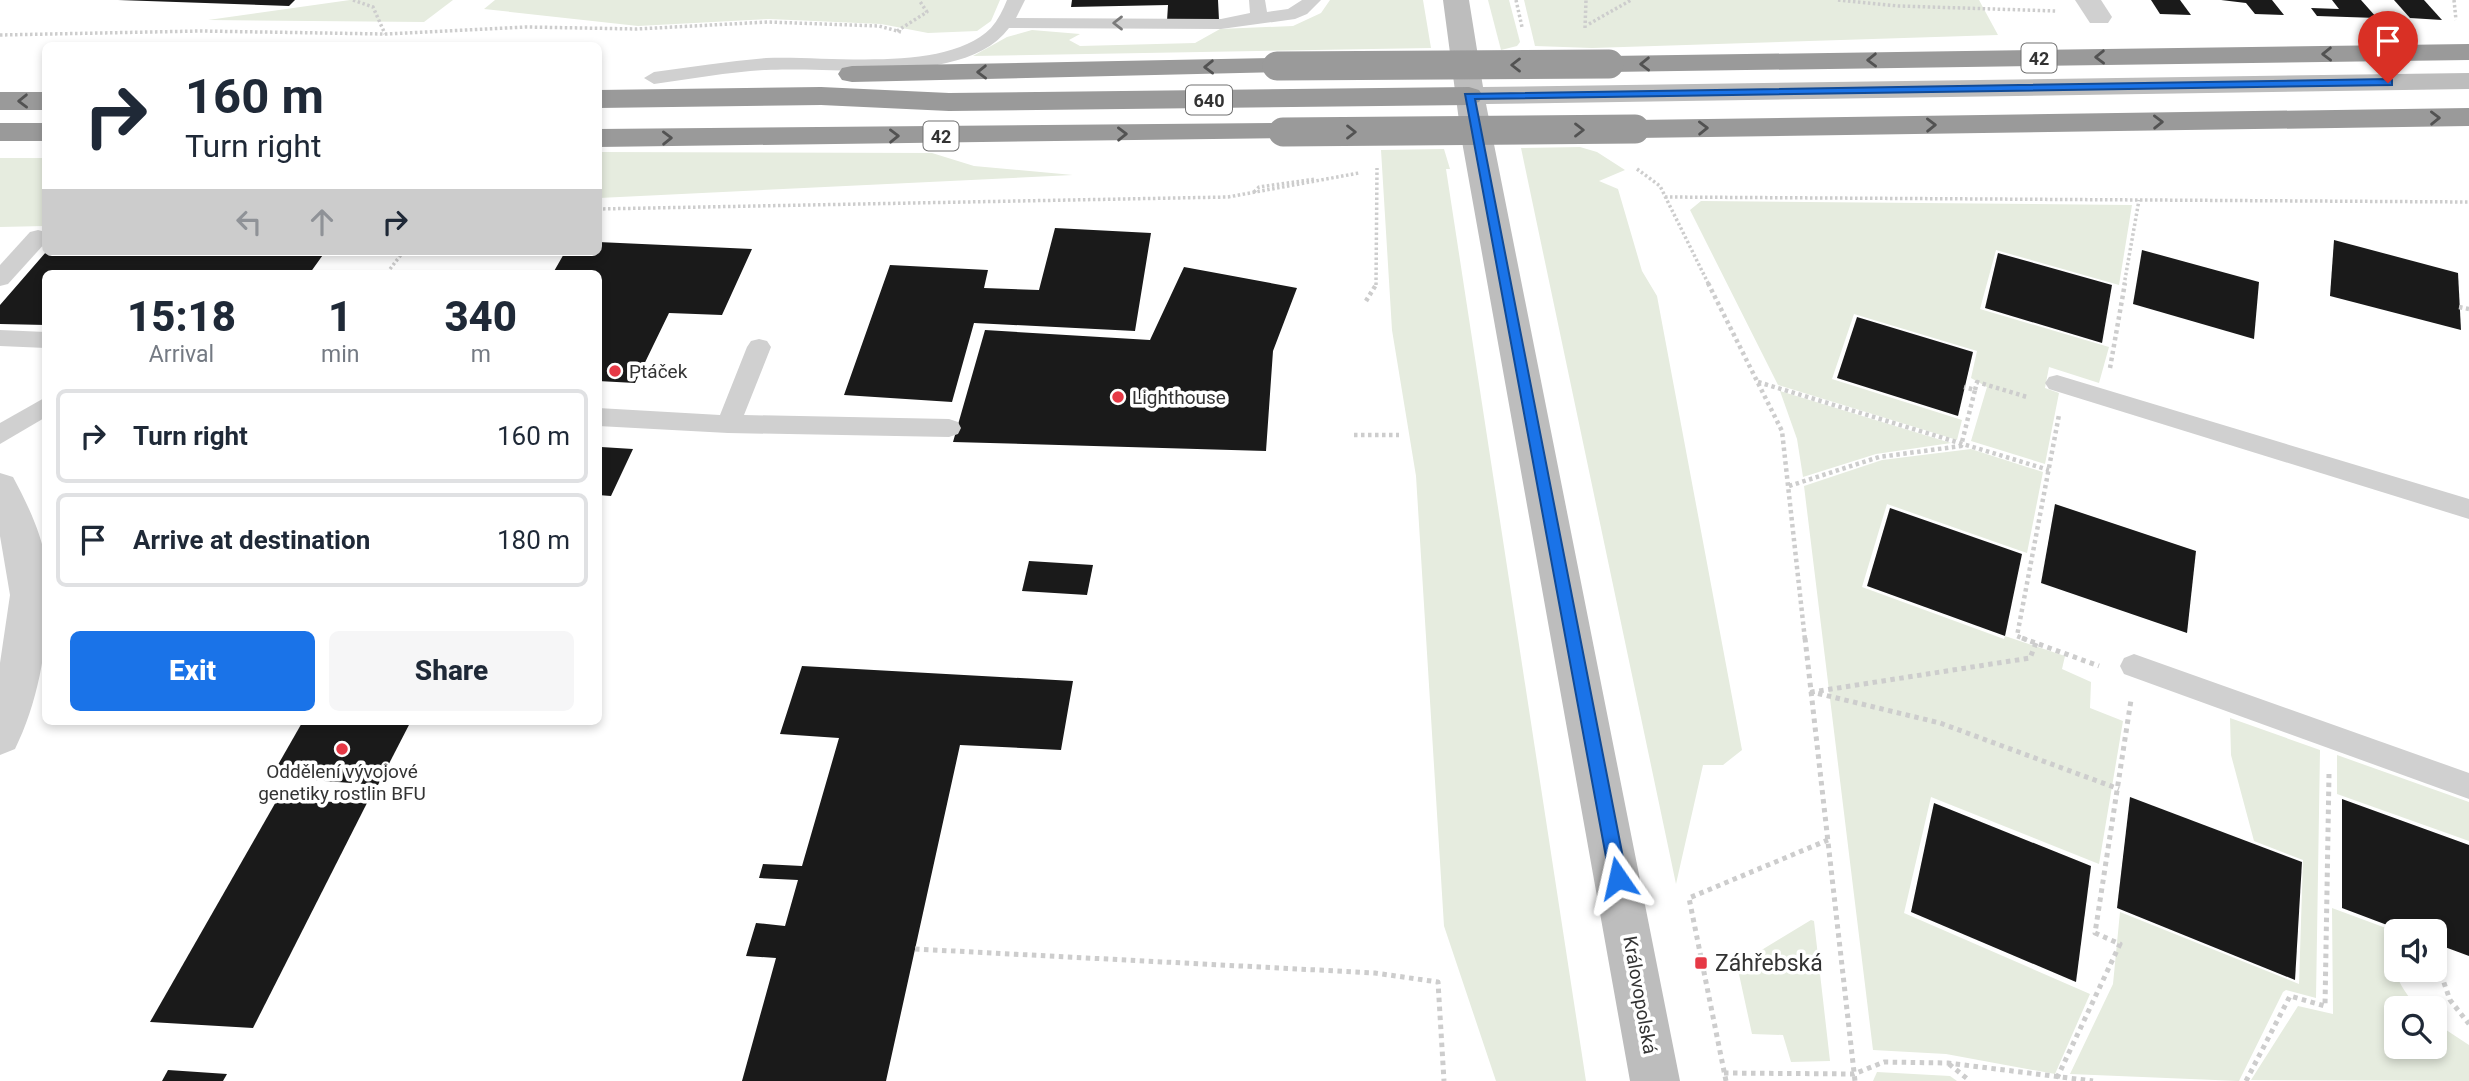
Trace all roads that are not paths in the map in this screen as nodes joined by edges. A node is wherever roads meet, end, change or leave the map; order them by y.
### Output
1 (1016, 0) edge
2 (1057, 0) edge
3 (1153, 0) edge
4 (1312, 0) edge
5 (1456, 0) edge
6 (1258, 9) edge
7 (1005, 23) junction
8 (1051, 23) junction
9 (1152, 24) junction
10 (2469, 52) edge
11 (654, 78) junction
12 (2469, 81) edge
13 (602, 82) edge
14 (1469, 96) junction
15 (602, 99) edge
16 (0, 101) edge
17 (42, 101) edge
18 (949, 102) junction
19 (2469, 117) edge
20 (602, 119) edge
21 (0, 132) edge
22 (42, 132) edge
23 (602, 138) edge
24 (38, 237) dead end
25 (0, 279) edge
26 (0, 338) edge
27 (42, 340) edge
28 (759, 347) dead end
29 (2061, 392) road end
30 (42, 407) edge
31 (602, 417) edge
32 (728, 424) junction
33 (948, 428) dead end
34 (0, 435) edge
35 (0, 487) edge
36 (2469, 509) edge
37 (2133, 679) road end
38 (0, 737) edge
39 (2469, 786) edge
40 (1656, 1081) edge

1 - 7 lane
2 - 8 lane
3 - 9 lane
4 - 6 lane
5 - 14 street, Královopolská
6 - 9 lane
7 - 8 lane
7 - 11 lane
9 -> 8 lane
10 -> 11 highway, 42, bridge
11 - 13 highway, 42
12 - 14 street, 640
14 - 18 highway, 640
14 - 40 street, Královopolská
15 - 18 highway, 640
17 -> 16 highway
18 - 20 highway, 640
23 -> 19 highway, 42, bridge
21 - 22 highway
24 - 25 lane
26 - 27 lane
28 - 32 lane
29 - 36 lane
30 - 34 lane
31 - 32 lane
32 - 33 lane
35 - 38 street
37 - 39 lane

